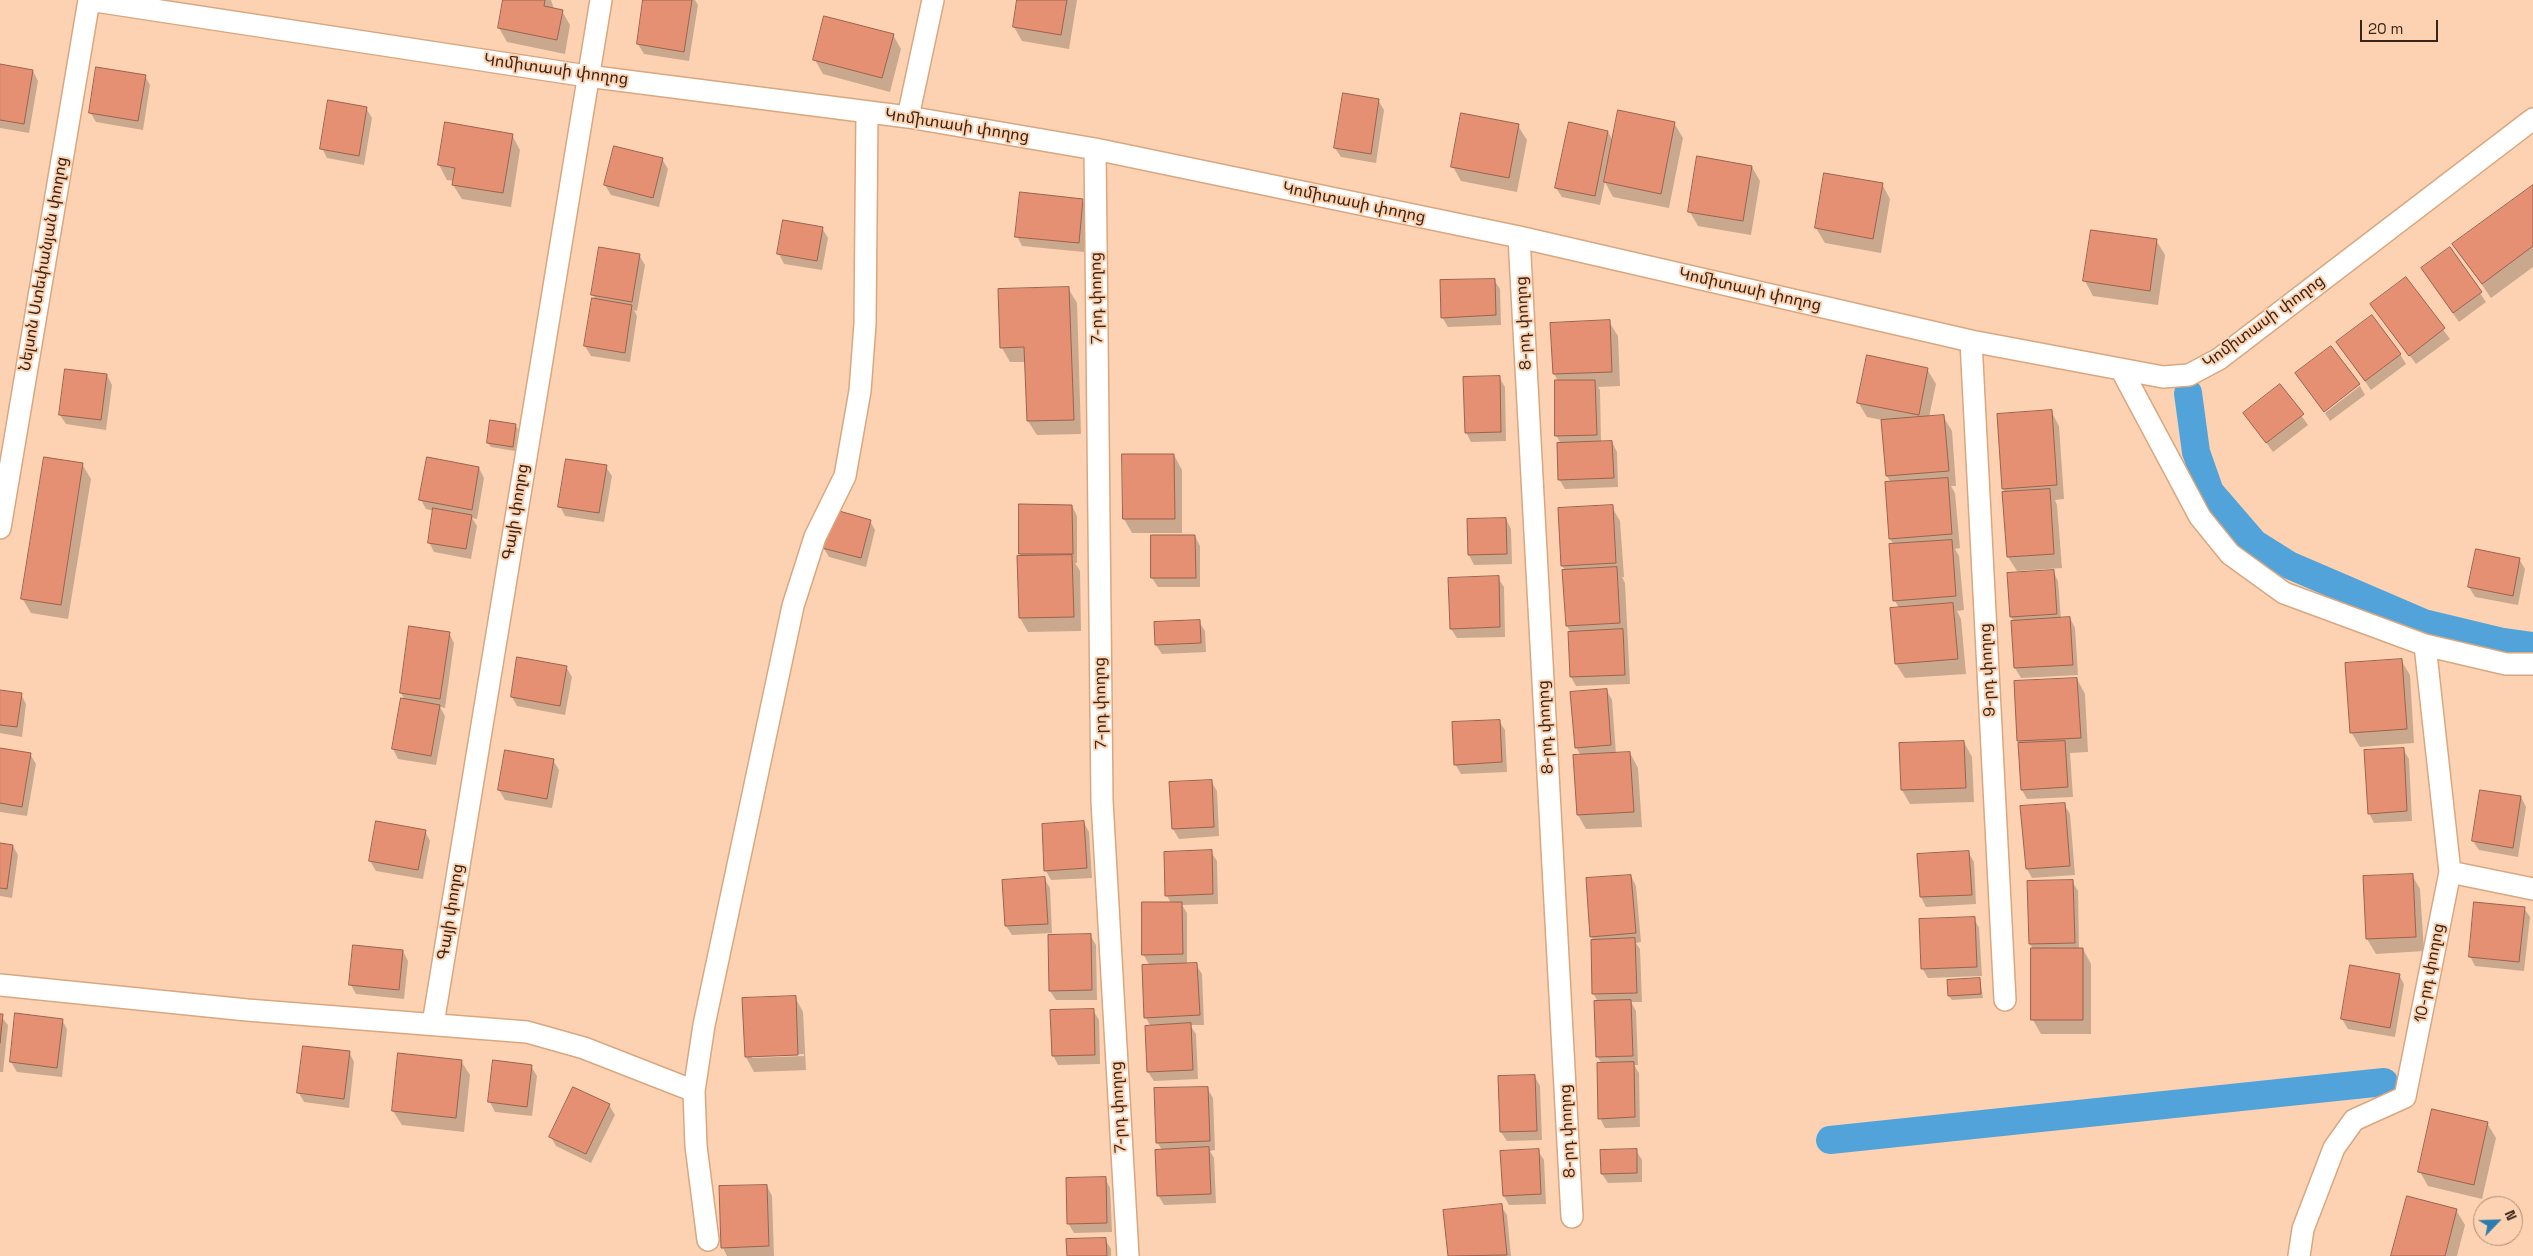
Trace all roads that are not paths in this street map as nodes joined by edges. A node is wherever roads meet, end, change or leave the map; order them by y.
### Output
1 (89, 0) edge
2 (601, 0) edge
3 (933, 0) edge
4 (587, 76) junction
5 (867, 112) junction
6 (908, 117) junction
7 (2533, 119) edge
8 (1095, 149) junction
9 (1519, 237) junction
10 (1971, 341) junction
11 (2122, 369) junction
12 (0, 528) edge
13 (2425, 645) junction
14 (2533, 664) edge
15 (2450, 872) junction
16 (2533, 889) edge
17 (0, 985) edge
18 (2005, 1000) dead end
19 (433, 1024) junction
20 (694, 1091) junction
21 (1572, 1217) dead end
22 (708, 1240) dead end
23 (1128, 1256) edge
24 (2299, 1256) edge

1 - 4 street, Կոմիտասի փողոց
1 - 12 street, Նելսոն Ստեփանյան փողոց
2 - 4 street, Գայի փողոց
3 - 6 street
4 - 5 street, Կոմիտասի փողոց
4 - 19 street, Գայի փողոց
5 - 6 street, Կոմիտասի փողոց
5 - 20 street
6 - 8 street, Կոմիտասի փողոց
7 - 11 street, Կոմիտասի փողոց
8 - 9 street, Կոմիտասի փողոց
8 - 23 street, 7-րդ փողոց
9 - 10 street, Կոմիտասի փողոց
9 - 21 street, 8-րդ փողոց
10 - 11 street, Կոմիտասի փողոց
10 - 18 street, 9-րդ փողոց
11 - 13 street
13 - 14 street
13 - 15 street, 10-րդ փողոց
15 - 16 street
15 - 24 street, 10-րդ փողոց
17 - 19 street
19 - 20 street
20 - 22 street

